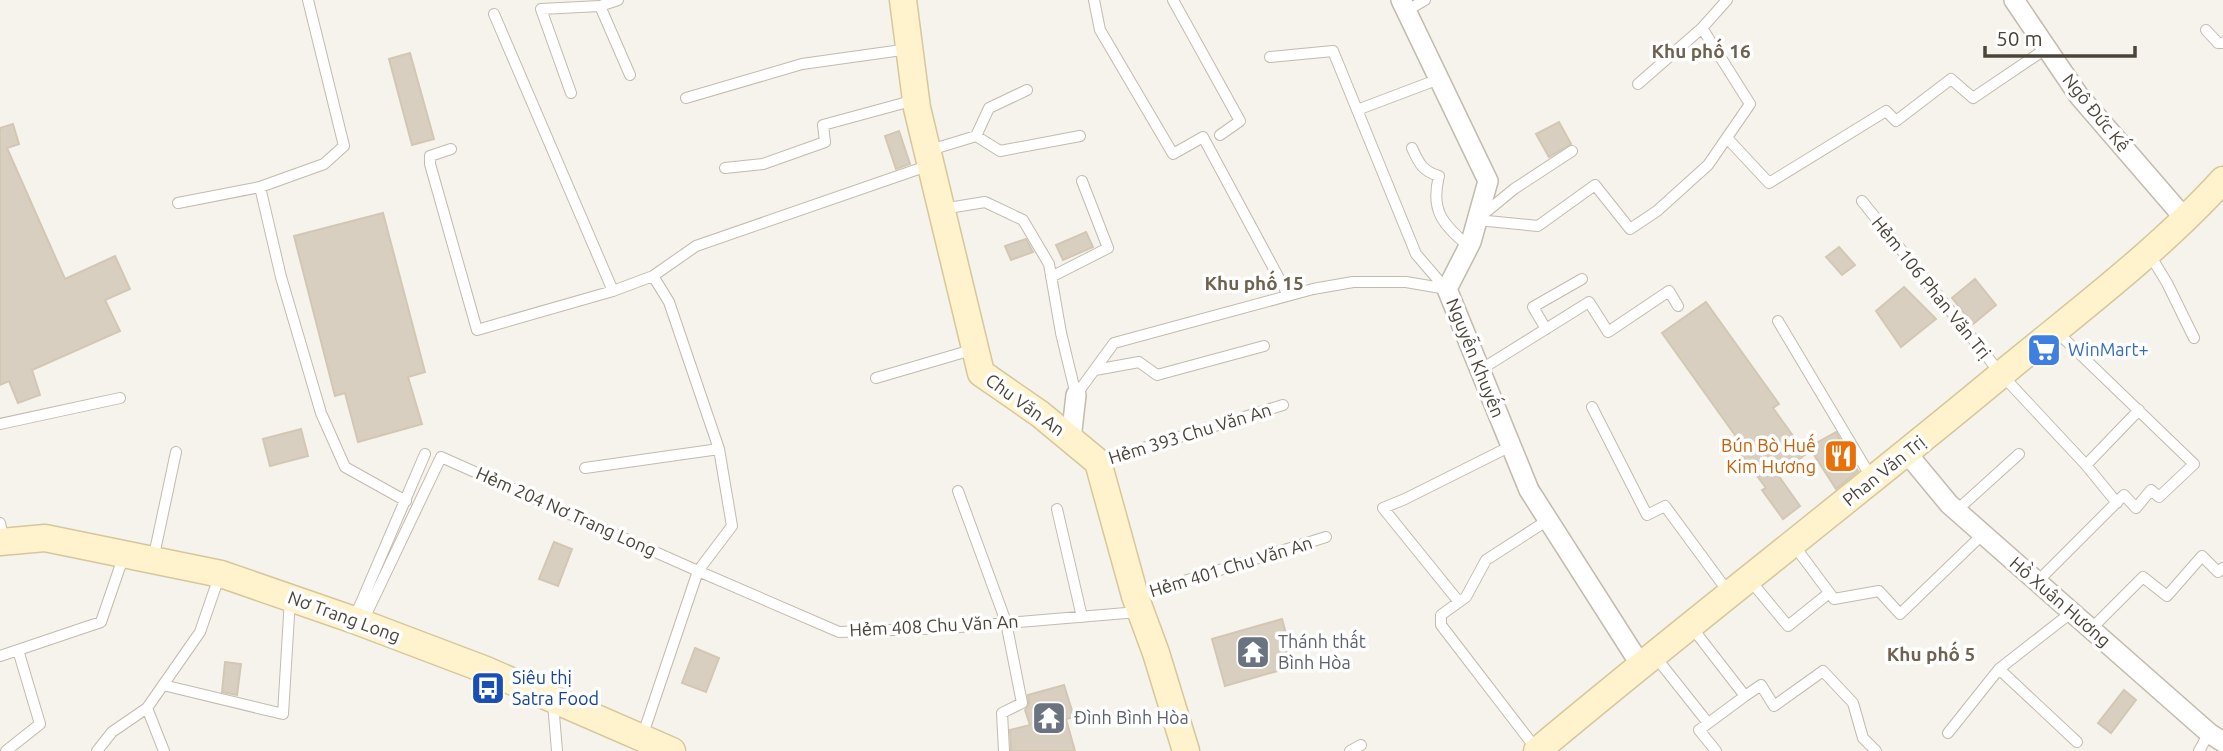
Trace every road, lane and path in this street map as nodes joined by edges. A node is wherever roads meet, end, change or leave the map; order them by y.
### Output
1 (309, 0) edge
2 (618, 0) edge
3 (903, 0) edge
4 (1094, 0) edge
5 (1173, 0) edge
6 (1425, 0) edge
7 (1727, 0) edge
8 (2014, 0) edge
9 (1403, 5) edge
10 (600, 6) junction
11 (494, 14) dead end
12 (1702, 28) junction
13 (2206, 30) dead end
14 (2223, 43) edge
15 (909, 48) junction
16 (2047, 48) junction
17 (1270, 57) dead end
18 (630, 75) dead end
19 (1438, 79) junction
20 (1638, 84) dead end
21 (1027, 90) dead end
22 (571, 93) dead end
23 (686, 98) dead end
24 (916, 100) junction
25 (1357, 110) junction
26 (1220, 135) dead end
27 (976, 136) junction
28 (1080, 136) dead end
29 (1727, 138) junction
30 (1412, 148) dead end
31 (450, 149) dead end
32 (1572, 151) dead end
33 (929, 158) junction
34 (725, 168) dead end
35 (1082, 181) dead end
36 (2221, 186) edge
37 (260, 187) junction
38 (1862, 201) dead end
39 (178, 203) dead end
40 (941, 209) junction
41 (1477, 220) junction
42 (2186, 220) junction
43 (1468, 246) junction
44 (2148, 252) junction
45 (653, 276) junction
46 (1051, 277) junction
47 (1582, 279) dead end
48 (1447, 289) junction
49 (613, 291) junction
50 (1288, 295) junction
51 (1678, 306) dead end
52 (1778, 321) dead end
53 (1546, 329) junction
54 (2055, 330) junction
55 (2194, 338) dead end
56 (1264, 346) dead end
57 (975, 349) junction
58 (1095, 370) junction
59 (1480, 370) junction
60 (2001, 374) junction
61 (876, 378) dead end
62 (1076, 396) junction
63 (120, 398) dead end
64 (1283, 405) dead end
65 (1592, 407) dead end
66 (2138, 410) junction
67 (0, 424) edge
68 (1071, 439) junction
69 (1511, 446) junction
70 (719, 449) junction
71 (176, 452) dead end
72 (1906, 452) junction
73 (425, 454) dead end
74 (2019, 454) dead end
75 (1098, 462) junction
76 (2086, 465) junction
77 (585, 468) dead end
78 (1873, 480) junction
79 (958, 491) dead end
80 (2120, 499) junction
81 (406, 502) junction
82 (1057, 509) dead end
83 (1956, 510) junction
84 (1548, 520) junction
85 (1983, 534) junction
86 (1, 536) edge
87 (1326, 537) dead end
88 (1793, 544) junction
89 (124, 554) junction
90 (153, 560) junction
91 (2223, 568) edge
92 (698, 571) junction
93 (220, 574) junction
94 (2037, 582) junction
95 (1740, 586) junction
96 (1829, 593) junction
97 (290, 598) junction
98 (1460, 602) junction
99 (1138, 604) junction
100 (2072, 612) junction
101 (1082, 617) junction
102 (358, 622) junction
103 (1006, 622) junction
104 (1690, 625) junction
105 (2091, 629) junction
106 (18, 650) junction
107 (0, 656) edge
108 (1647, 659) junction
109 (1999, 669) junction
110 (163, 685) junction
111 (1745, 696) junction
112 (552, 699) junction
113 (147, 708) junction
114 (1708, 723) junction
115 (1948, 733) dead end
116 (642, 738) junction
117 (2216, 738) edge
118 (2077, 742) dead end
119 (1361, 745) dead end
120 (6, 751) edge
121 (97, 751) edge
122 (164, 751) edge
123 (556, 751) edge
124 (673, 751) edge
125 (1004, 751) edge
126 (1186, 751) edge
127 (1350, 751) edge
128 (1537, 751) edge
129 (1716, 751) edge
130 (1876, 751) edge
131 (2199, 751) edge

1 - 37 lane
2 - 10 lane
3 - 15 street, Chu Văn An
4 - 50 lane
5 - 26 lane
6 - 9 lane
7 - 12 lane
8 - 16 street, Ngô Đức Kế
9 - 19 street, Nguyễn Khuyến
10 - 18 lane
10 - 22 lane
11 - 49 lane
12 - 20 lane
12 - 29 lane
13 - 14 lane
15 - 23 lane
15 - 24 street, Chu Văn An
16 - 29 lane
16 - 42 street, Ngô Đức Kế
17 - 25 lane
19 - 25 lane
19 - 41 street, Nguyễn Khuyến
21 - 27 lane
24 - 33 street, Chu Văn An
24 - 34 lane
25 - 48 lane
27 - 28 lane
27 - 33 lane
29 - 41 lane
30 - 43 lane
31 - 49 lane
32 - 41 lane
33 - 40 street, Chu Văn An
33 - 45 lane
35 - 46 lane
36 - 42 street, Phan Văn Trị
37 - 39 lane
37 - 81 lane
38 - 60 lane, Hẻm 106 Phan Văn Trị
40 - 46 lane
40 - 57 street, Chu Văn An
41 - 43 street, Nguyễn Khuyến
42 - 44 street, Phan Văn Trị
43 - 48 street, Nguyễn Khuyến
44 - 54 street, Phan Văn Trị
44 - 55 lane
45 - 49 lane
45 - 70 lane
46 - 62 lane
47 - 53 lane
48 - 50 lane
48 - 59 street, Nguyễn Khuyến
50 - 58 lane
51 - 53 lane
52 - 78 lane
53 - 59 lane
54 - 60 street, Phan Văn Trị
54 - 66 lane
56 - 58 lane
57 - 61 lane
57 - 68 street, Chu Văn An
58 - 62 lane
59 - 69 street, Nguyễn Khuyến
60 - 72 street, Phan Văn Trị
60 - 76 lane, Hẻm 106 Phan Văn Trị
62 - 68 street
63 - 67 lane
64 - 75 lane, Hẻm 393 Chu Văn An
65 - 95 lane
66 - 76 lane
66 - 80 lane
68 - 75 street, Chu Văn An
69 - 84 street, Nguyễn Khuyến
69 - 98 lane
70 - 77 lane
70 - 92 lane
71 - 90 lane
72 - 78 street, Phan Văn Trị
72 - 83 street, Hồ Xuân Hương
73 - 81 lane
74 - 83 lane
75 - 99 street
76 - 80 lane, Hẻm 106 Phan Văn Trị
78 - 88 street, Phan Văn Trị
79 - 103 lane
80 - 94 lane
81 - 102 lane
82 - 101 lane
83 - 85 street, Hồ Xuân Hương
84 - 98 lane
84 - 108 street, Nguyễn Khuyến
85 - 94 street, Hồ Xuân Hương
85 - 96 lane
86 - 89 street, Nơ Trang Long
87 - 99 lane, Hẻm 401 Chu Văn An
88 - 95 street, Phan Văn Trị
88 - 96 lane
89 - 90 street, Nơ Trang Long
89 - 106 lane
90 - 93 street, Nơ Trang Long
91 - 105 lane
92 - 102 lane, Hẻm 204 Nơ Trang Long
92 - 103 lane, Hẻm 408 Chu Văn An
92 - 116 lane
93 - 97 street, Nơ Trang Long
93 - 110 lane
94 - 100 street, Hồ Xuân Hương
95 - 96 lane
95 - 104 street, Phan Văn Trị
97 - 102 street, Nơ Trang Long
97 - 110 lane
98 - 128 lane
99 - 101 lane, Hẻm 408 Chu Văn An
99 - 126 street
100 - 105 street, Hồ Xuân Hương
100 - 109 lane
101 - 103 lane, Hẻm 408 Chu Văn An
102 - 112 street, Nơ Trang Long
103 - 125 lane
104 - 108 street, Phan Văn Trị
104 - 111 lane
105 - 117 street, Hồ Xuân Hương
106 - 107 lane
106 - 120 lane
108 - 114 lane
108 - 128 street, Phan Văn Trị
109 - 115 lane
109 - 118 lane
110 - 113 lane
111 - 114 lane
111 - 130 lane
112 - 116 street, Nơ Trang Long
112 - 123 lane
113 - 121 lane
113 - 122 lane
114 - 129 lane
116 - 124 street, Nơ Trang Long
117 - 131 lane
119 - 127 lane

